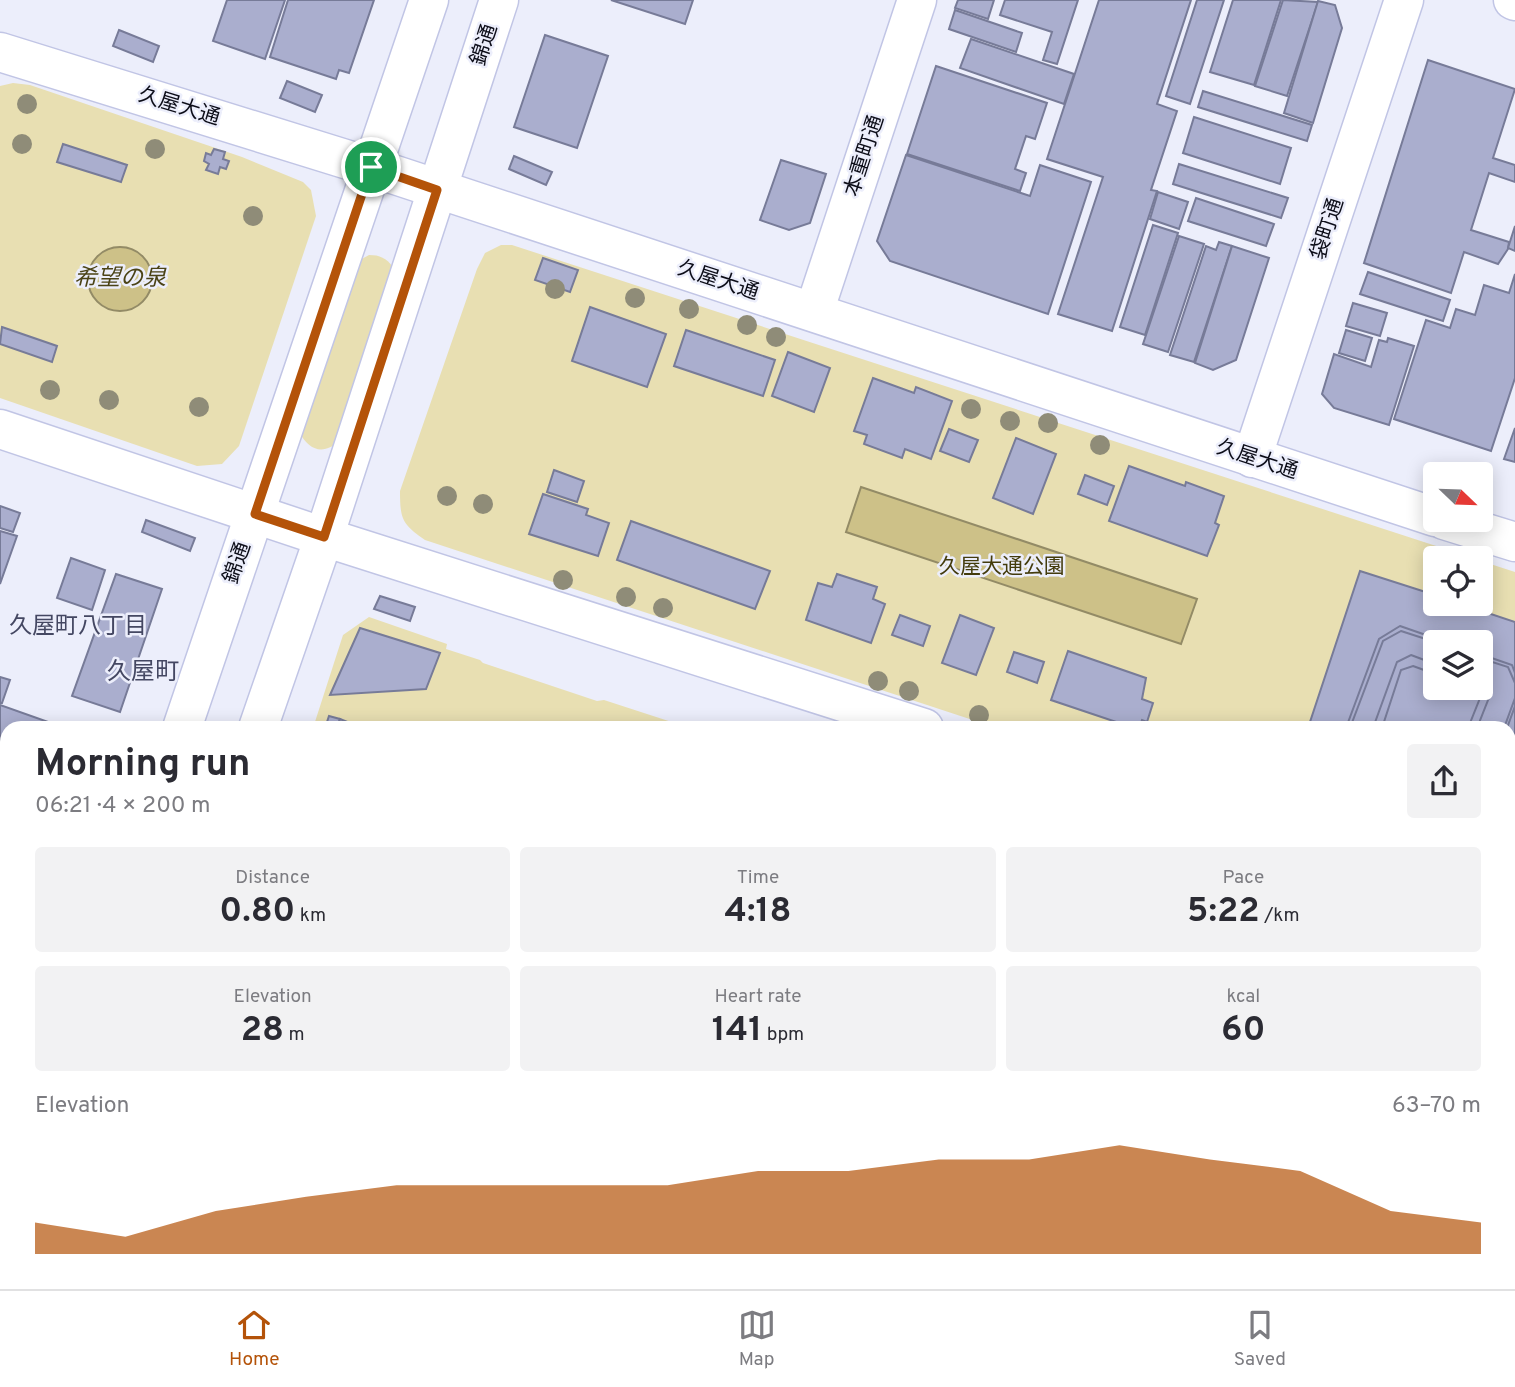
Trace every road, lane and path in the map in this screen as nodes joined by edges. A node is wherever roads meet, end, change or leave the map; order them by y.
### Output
1 (429, 0) edge
2 (499, 0) edge
3 (917, 0) edge
4 (1404, 0) edge
5 (0, 52) edge
6 (371, 167) junction
7 (437, 190) junction
8 (814, 313) junction
9 (0, 429) edge
10 (1252, 458) junction
11 (1423, 513) edge
12 (255, 514) junction
13 (1483, 532) edge
14 (324, 537) junction
15 (1515, 542) edge
16 (184, 721) edge
17 (260, 721) edge
18 (902, 721) edge

1 - 6 street, 錦通
2 - 7 street, 錦通
3 - 8 street, 本重町通
4 - 10 street, 袋町通
5 - 6 street, 久屋大通
6 - 7 street, 久屋大通
6 - 12 street, 錦通
7 - 8 street, 久屋大通
7 - 14 street, 錦通
8 - 10 street, 久屋大通
9 - 12 street
10 - 11 street, 久屋大通
12 - 14 street
12 - 16 street, 錦通
13 - 15 street
14 - 17 street, 錦通
14 - 18 street

